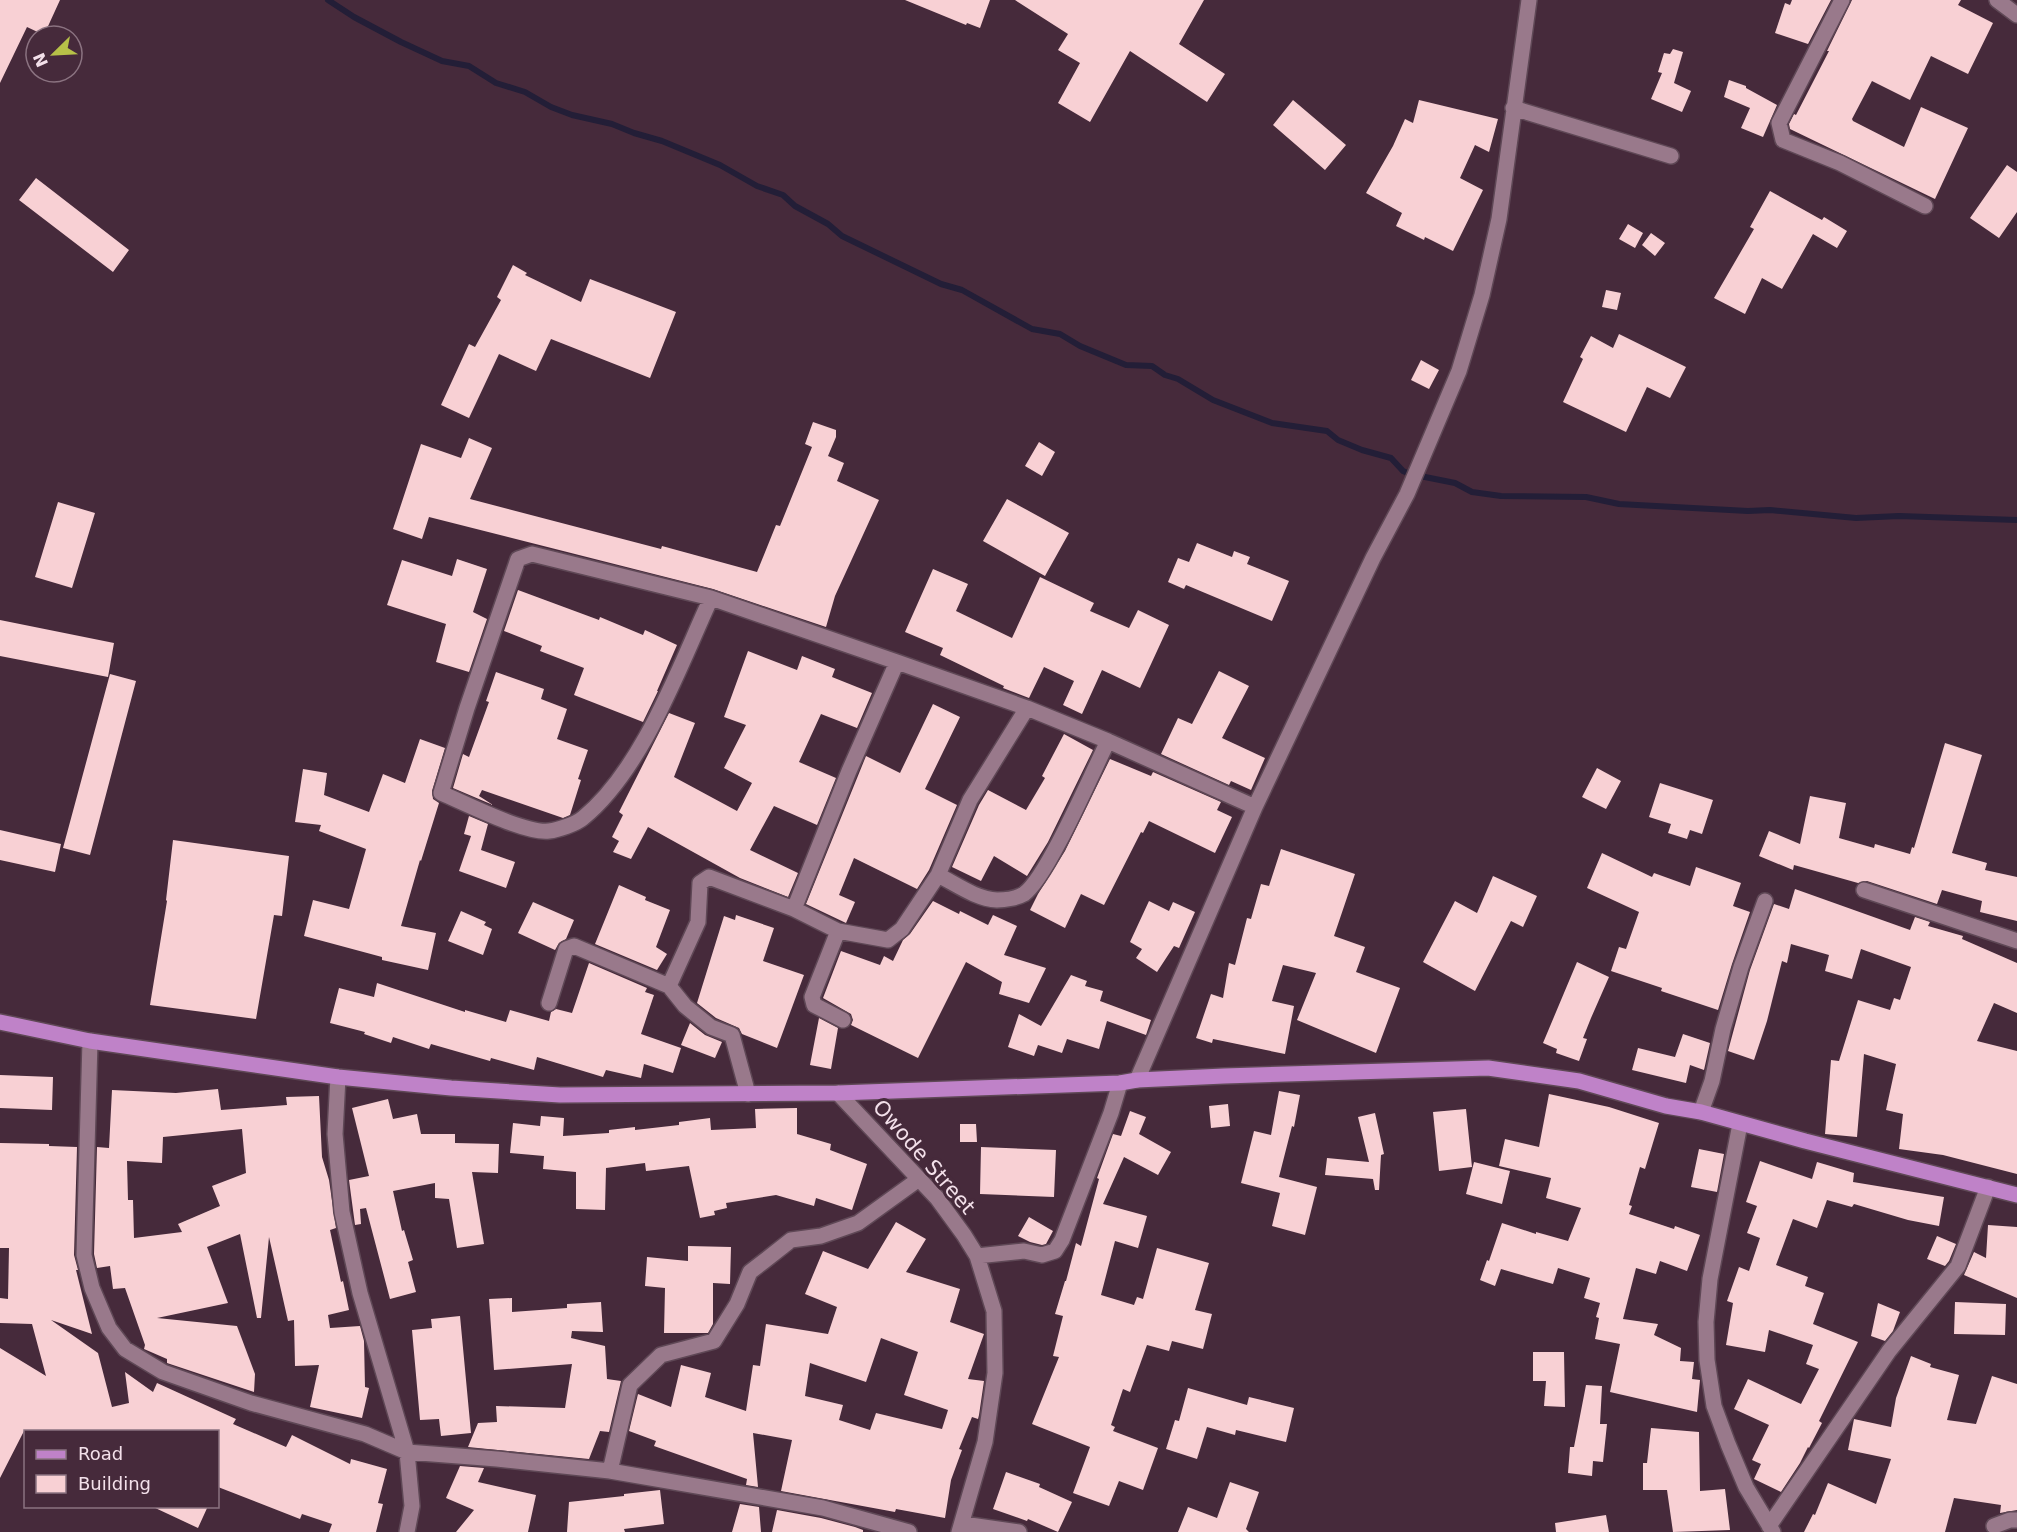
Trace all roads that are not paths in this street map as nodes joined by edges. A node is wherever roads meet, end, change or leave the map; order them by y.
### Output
1 (1529, 0) edge
2 (1842, 0) edge
3 (1997, 0) edge
4 (2017, 15) edge
5 (1513, 108) junction
6 (1671, 156) dead end
7 (1925, 206) dead end
8 (711, 598) junction
9 (897, 662) junction
10 (1027, 708) junction
11 (1108, 741) junction
12 (1255, 807) junction
13 (938, 875) junction
14 (1864, 890) dead end
15 (1765, 901) dead end
16 (794, 909) junction
17 (838, 931) junction
18 (2017, 941) edge
19 (669, 986) junction
20 (549, 1003) dead end
21 (843, 1020) dead end
22 (0, 1022) edge
23 (90, 1041) junction
24 (338, 1077) junction
25 (1137, 1080) junction
26 (1120, 1083) junction
27 (748, 1094) junction
28 (838, 1094) junction
29 (1701, 1112) junction
30 (1740, 1124) junction
31 (919, 1179) junction
32 (1988, 1187) junction
33 (2017, 1195) edge
34 (977, 1256) junction
35 (406, 1452) junction
36 (610, 1471) junction
37 (2017, 1520) edge
38 (1994, 1526) dead end
39 (961, 1528) edge
40 (1771, 1529) edge
41 (407, 1532) edge
42 (909, 1532) edge
43 (1019, 1532) edge

1 - 5 street
2 - 7 street
3 - 4 street
5 - 6 street
5 - 12 street
8 - 8 street
8 - 9 street
9 - 10 street
9 - 16 street
10 - 11 street
10 - 13 street
11 - 12 street
11 - 13 street
12 - 25 street
13 - 17 street
14 - 18 street
15 - 29 street
16 - 17 street
16 - 19 street
17 - 21 street
19 - 20 street
19 - 27 street
22 - 23 main road
23 - 24 main road
23 - 35 street
24 - 27 main road
24 - 35 street
25 - 26 main road
25 - 29 main road
26 - 28 main road
26 - 34 street
27 - 28 main road
28 - 31 street, Owode Street
29 - 30 main road
30 - 32 main road
30 - 40 street
31 - 34 street, Owode Street
31 - 36 street
32 - 33 main road
32 - 40 street
34 - 39 street, Owode Street
35 - 36 street
35 - 41 street
36 - 42 street
37 - 38 street
39 - 43 street

